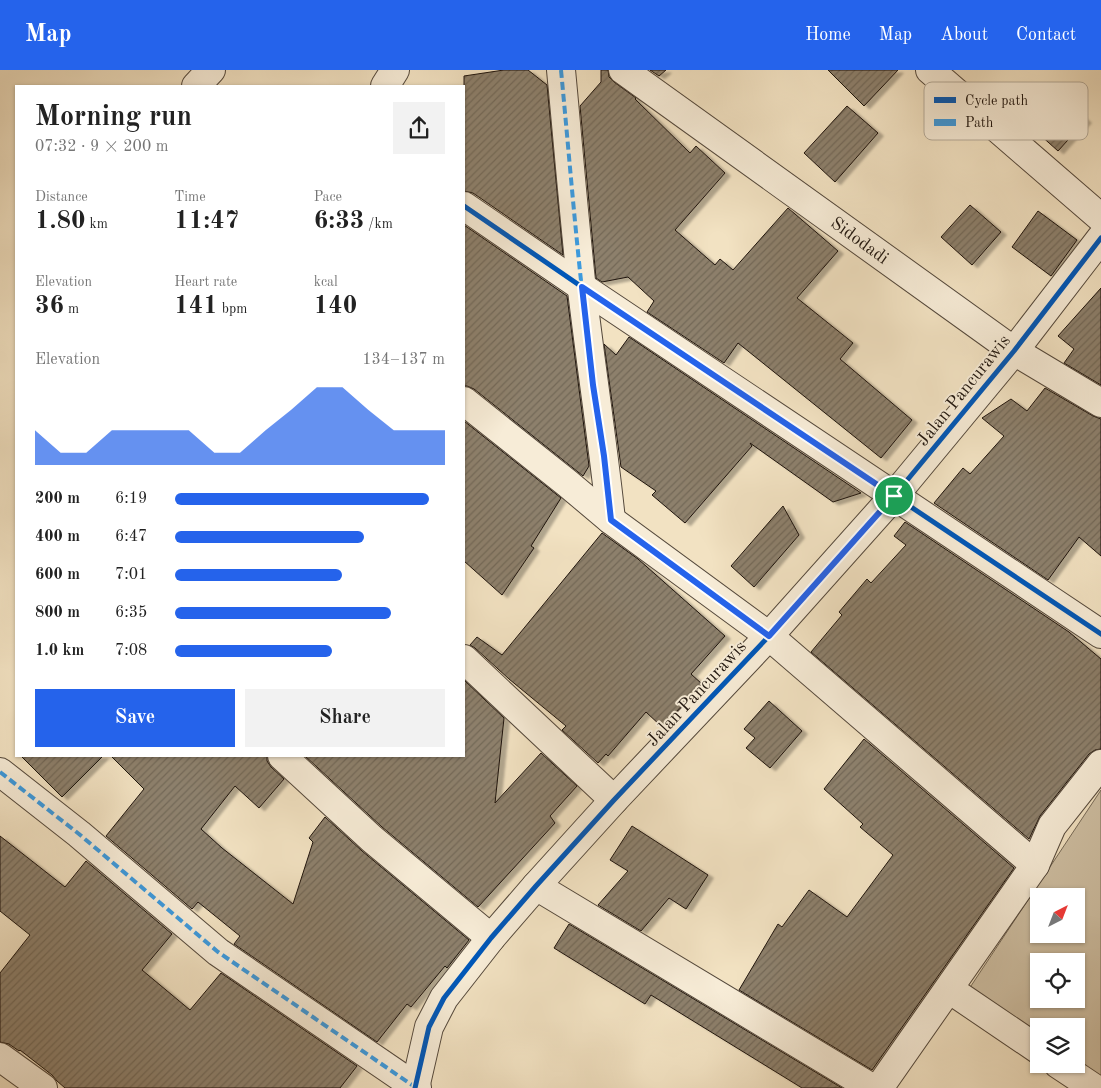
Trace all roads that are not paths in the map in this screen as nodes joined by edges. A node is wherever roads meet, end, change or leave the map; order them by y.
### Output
1 (211, 70) edge
2 (395, 70) edge
3 (561, 70) edge
4 (624, 70) edge
5 (930, 70) edge
6 (944, 82) edge
7 (197, 85) edge
8 (385, 85) edge
9 (1011, 140) edge
10 (465, 207) edge
11 (1101, 218) edge
12 (1101, 238) edge
13 (582, 287) junction
14 (1014, 351) junction
15 (465, 402) edge
16 (1101, 403) edge
17 (894, 496) junction
18 (611, 520) junction
19 (1101, 634) edge
20 (769, 636) junction
21 (465, 660) edge
22 (283, 757) edge
23 (1101, 764) edge
24 (0, 772) edge
25 (614, 800) junction
26 (1035, 865) junction
27 (536, 886) junction
28 (491, 938) junction
29 (948, 989) junction
30 (1030, 1044) edge
31 (0, 1057) edge
32 (1072, 1073) edge
33 (43, 1088) edge
34 (415, 1088) edge
35 (872, 1088) edge
36 (879, 1088) edge
37 (1094, 1088) edge

1 - 7 street
2 - 8 street
3 - 13 street
4 - 14 street, Sidodadi
5 - 6 street
9 - 11 street
10 - 13 street
12 - 14 street, Jalan Pancurawis
13 - 17 street
13 - 18 street
14 - 16 street, Sidodadi
14 - 17 street, Jalan Pancurawis
15 - 18 street
17 - 19 street
17 - 20 street, Jalan Pancurawis
18 - 20 street
20 - 25 street, Jalan Pancurawis
20 - 26 street
21 - 25 street
22 - 28 street
23 - 26 street
24 - 34 street
25 - 27 street, Jalan Pancurawis
26 - 29 street
27 - 28 street, Jalan Pancurawis
27 - 35 street
28 - 34 street, Jalan Pancurawis
29 - 30 street
29 - 36 street
31 - 33 street
32 - 37 street

